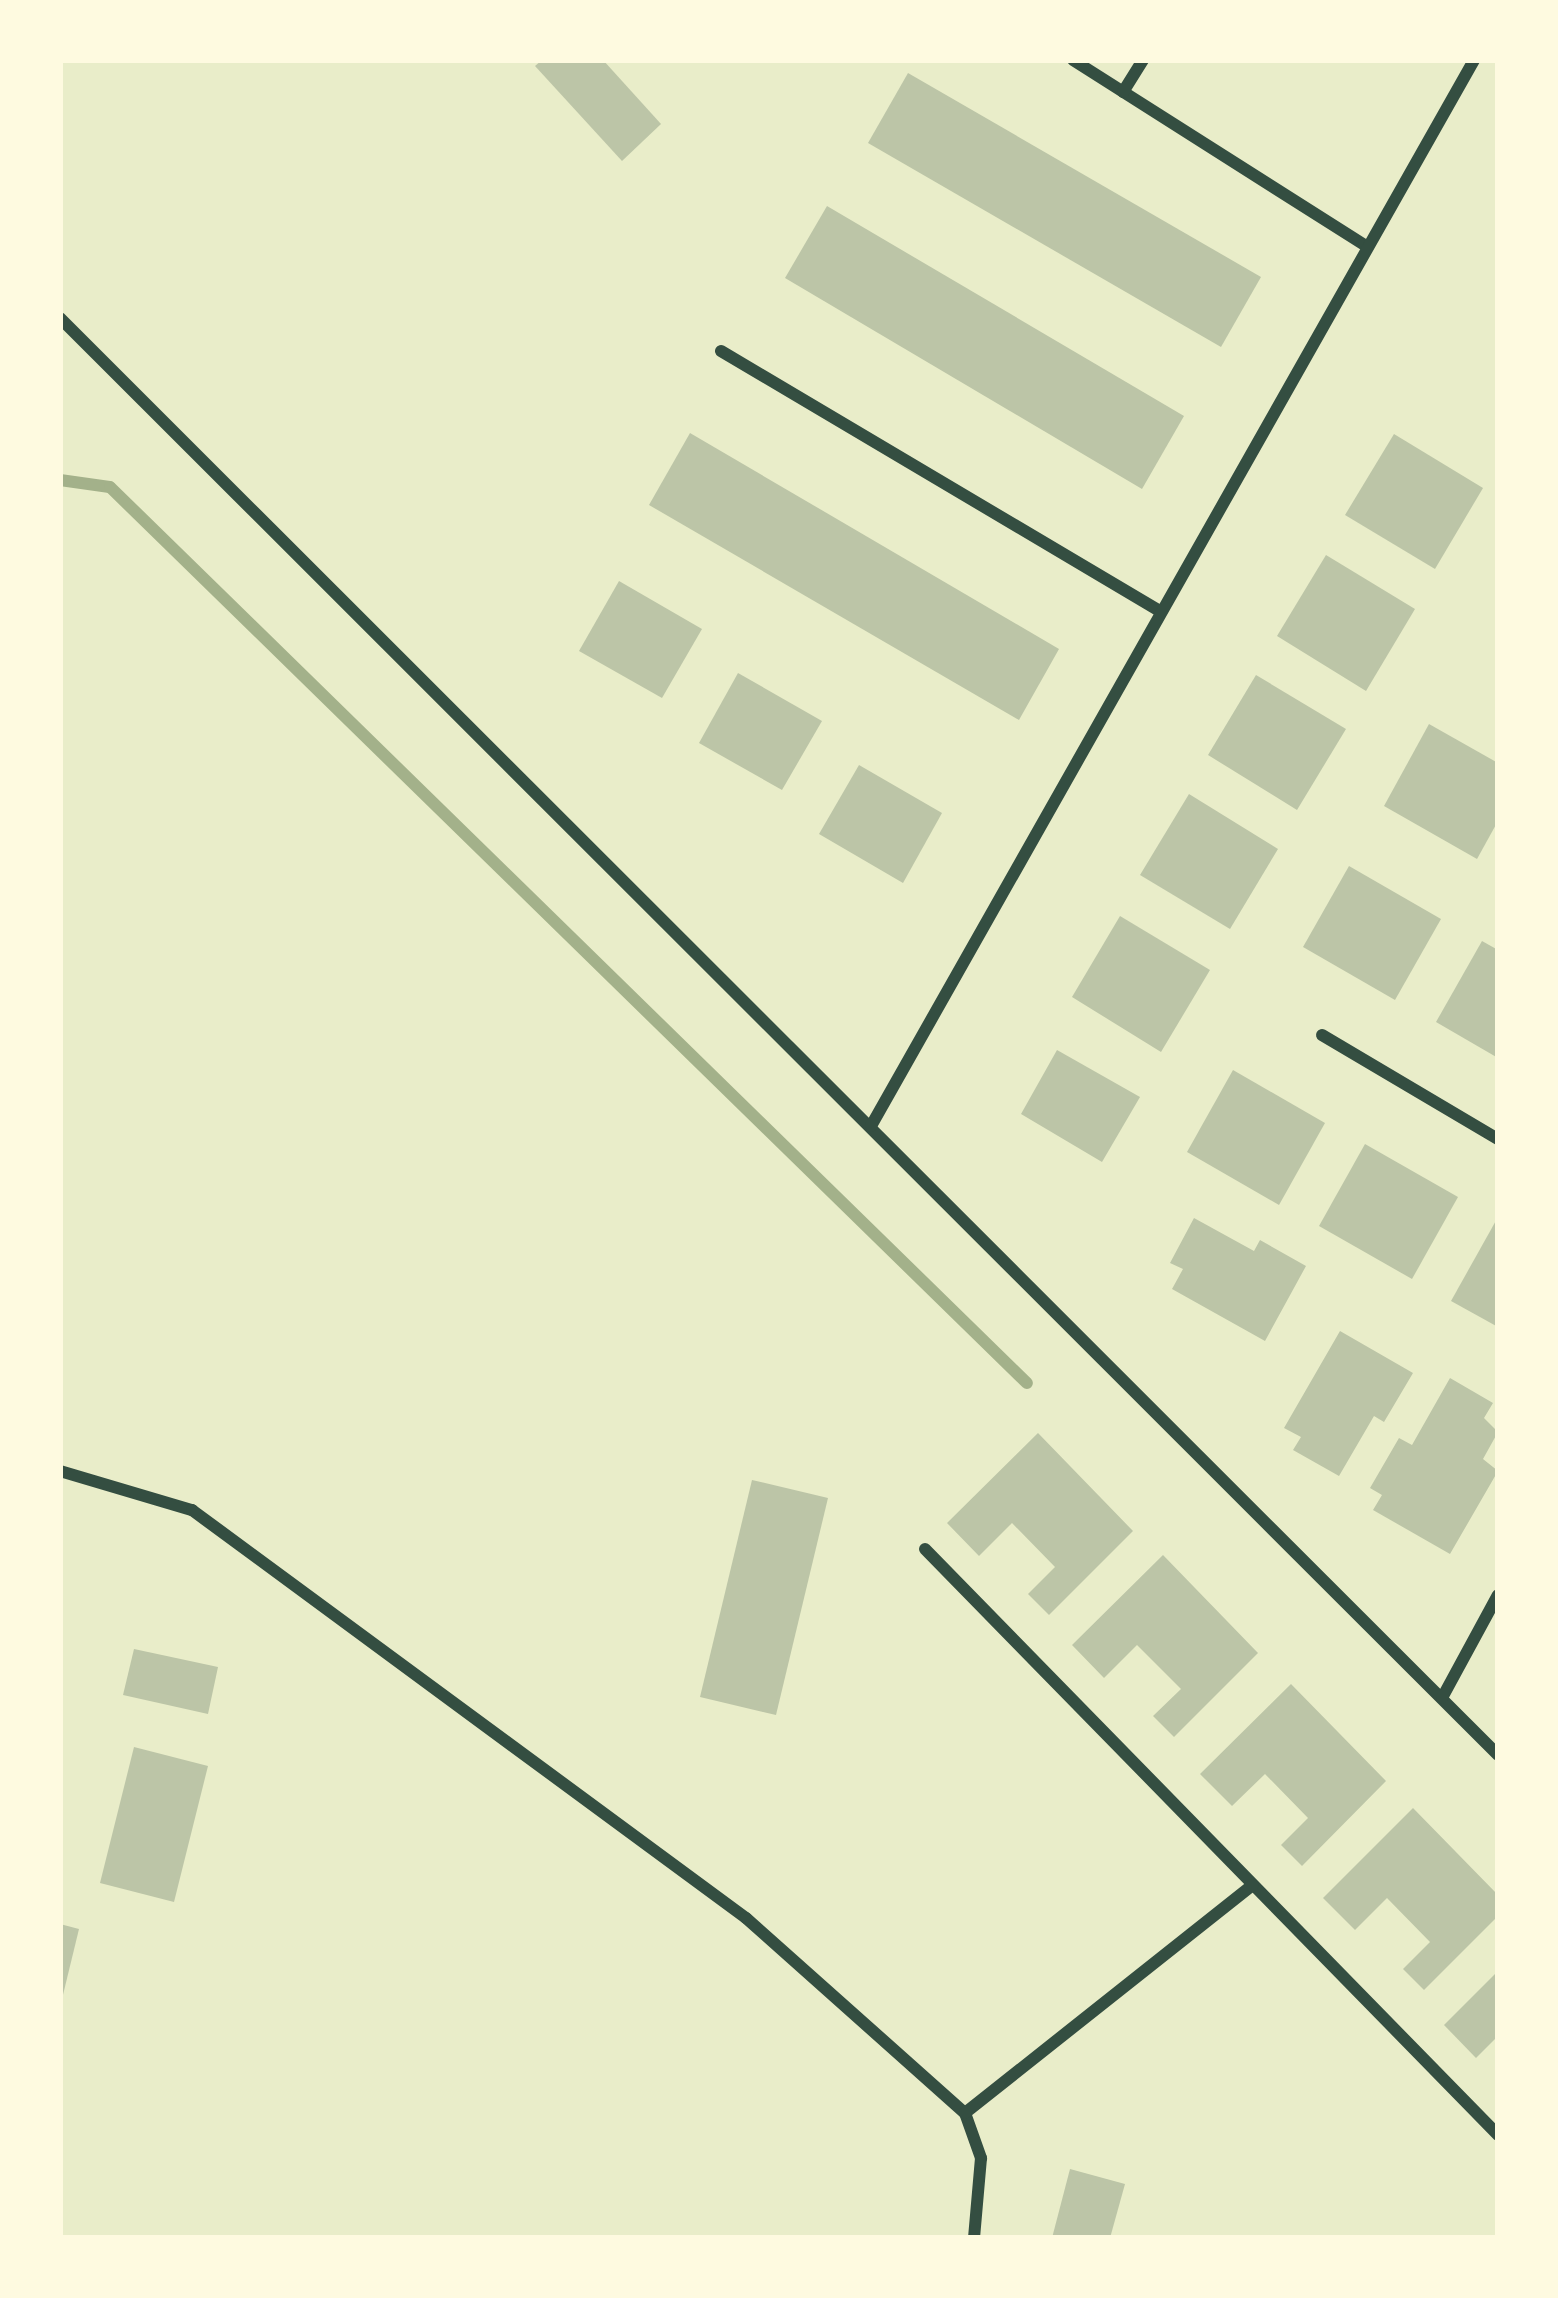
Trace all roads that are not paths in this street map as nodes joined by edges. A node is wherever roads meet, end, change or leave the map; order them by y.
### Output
1 (1073, 60) edge
2 (1143, 60) edge
3 (1474, 60) edge
4 (1123, 92) junction
5 (1368, 247) junction
6 (60, 319) edge
7 (721, 351) dead end
8 (1158, 610) junction
9 (1322, 1034) dead end
10 (872, 1126) junction
11 (1498, 1139) edge
12 (60, 1471) edge
13 (925, 1549) dead end
14 (1498, 1595) edge
15 (1442, 1698) junction
16 (1498, 1755) edge
17 (1253, 1885) junction
18 (965, 2113) junction
19 (1498, 2135) edge
20 (974, 2238) edge

1 - 4 street
2 - 4 street
3 - 5 street
4 - 5 street
5 - 8 street
6 - 10 street
7 - 8 street
8 - 10 street
9 - 11 street
10 - 15 street
12 - 18 street
13 - 17 street
14 - 15 street
15 - 16 street
17 - 18 street
17 - 19 street
18 - 20 street

